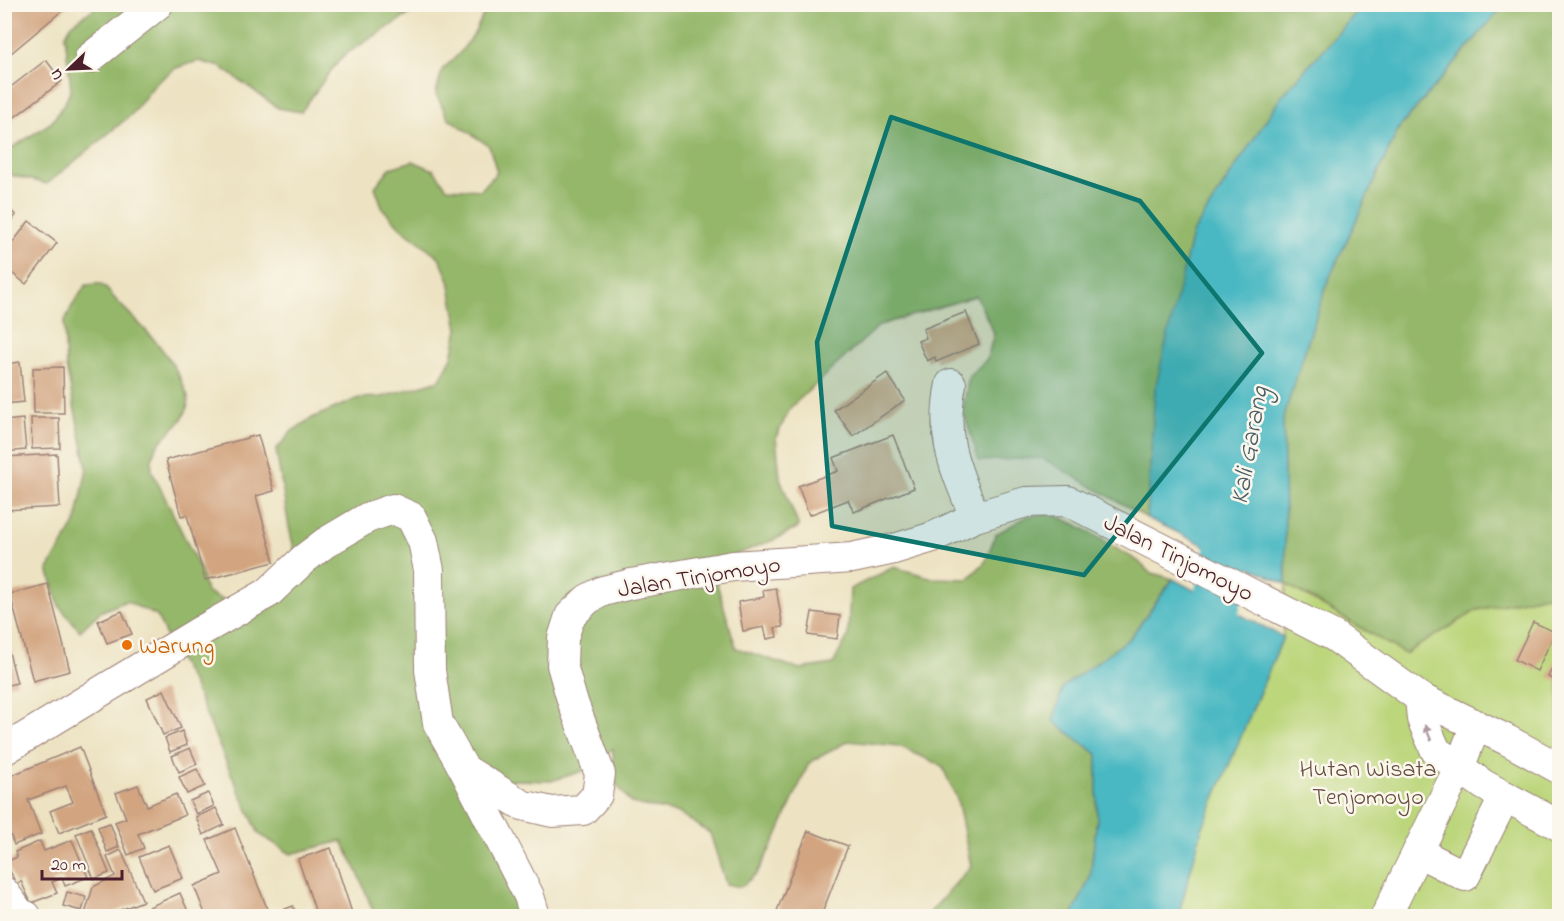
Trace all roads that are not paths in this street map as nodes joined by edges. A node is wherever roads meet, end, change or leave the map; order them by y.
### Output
1 (158, 4) edge
2 (90, 58) dead end
3 (951, 384) dead end
4 (975, 517) junction
5 (1420, 698) junction
6 (1476, 725) junction
7 (4, 750) edge
8 (1459, 768) junction
9 (464, 769) junction
10 (1560, 769) edge
11 (1505, 796) junction
12 (1560, 826) edge
13 (1418, 852) junction
14 (4, 892) edge
15 (26, 916) edge
16 (535, 916) edge
17 (1386, 916) edge

1 - 2 street
3 - 4 street
4 - 5 street, Jalan Tinjomoyo
4 - 9 street, Jalan Tinjomoyo
5 - 6 street, Jalan Tinjomoyo
8 -> 5 street
6 - 8 street
6 - 10 street, Jalan Tinjomoyo
7 - 9 street, Jalan Tinjomoyo
8 - 11 street
8 - 13 street
9 - 16 street
11 - 12 street
11 - 13 street
13 - 17 street
14 - 15 street

